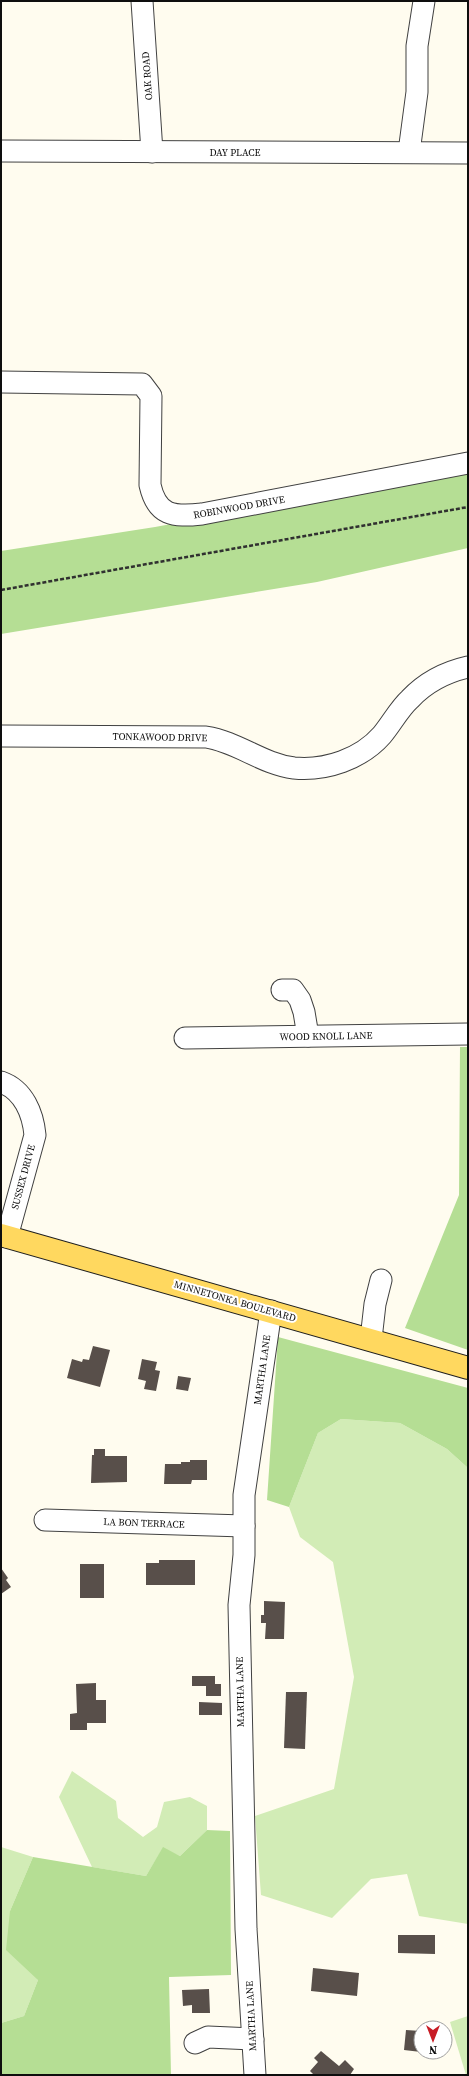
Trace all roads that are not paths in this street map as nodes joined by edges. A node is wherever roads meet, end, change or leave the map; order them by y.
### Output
1 (142, 1) edge
2 (424, 1) edge
3 (1, 151) edge
4 (152, 152) junction
5 (409, 152) junction
6 (468, 153) edge
7 (1, 382) edge
8 (468, 463) edge
9 (468, 667) edge
10 (1, 736) edge
11 (282, 990) dead end
12 (468, 1034) edge
13 (308, 1036) junction
14 (185, 1038) dead end
15 (1, 1082) edge
16 (4, 1236) edge
17 (381, 1280) dead end
18 (271, 1311) junction
19 (371, 1339) junction
20 (468, 1368) edge
21 (45, 1520) dead end
22 (244, 1526) junction
23 (253, 2039) junction
24 (195, 2043) dead end
25 (255, 2075) edge

1 - 4 street, OAK ROAD
2 - 5 street
3 - 4 street, DAY PLACE
4 - 5 street, DAY PLACE
5 - 6 street, DAY PLACE
7 - 8 street, ROBINWOOD DRIVE
9 - 10 street, TONKAWOOD DRIVE
11 - 13 street
12 - 13 street, WOOD KNOLL LANE
13 - 14 street, WOOD KNOLL LANE
15 - 16 street, SUSSEX DRIVE
16 - 18 main road, MINNETONKA BOULEVARD
17 - 19 street
18 - 19 main road, MINNETONKA BOULEVARD
18 - 22 street, MARTHA LANE
19 - 20 main road, MINNETONKA BOULEVARD
21 - 22 street, LA BON TERRACE
22 - 23 street, MARTHA LANE
23 - 24 street
23 - 25 street, MARTHA LANE

